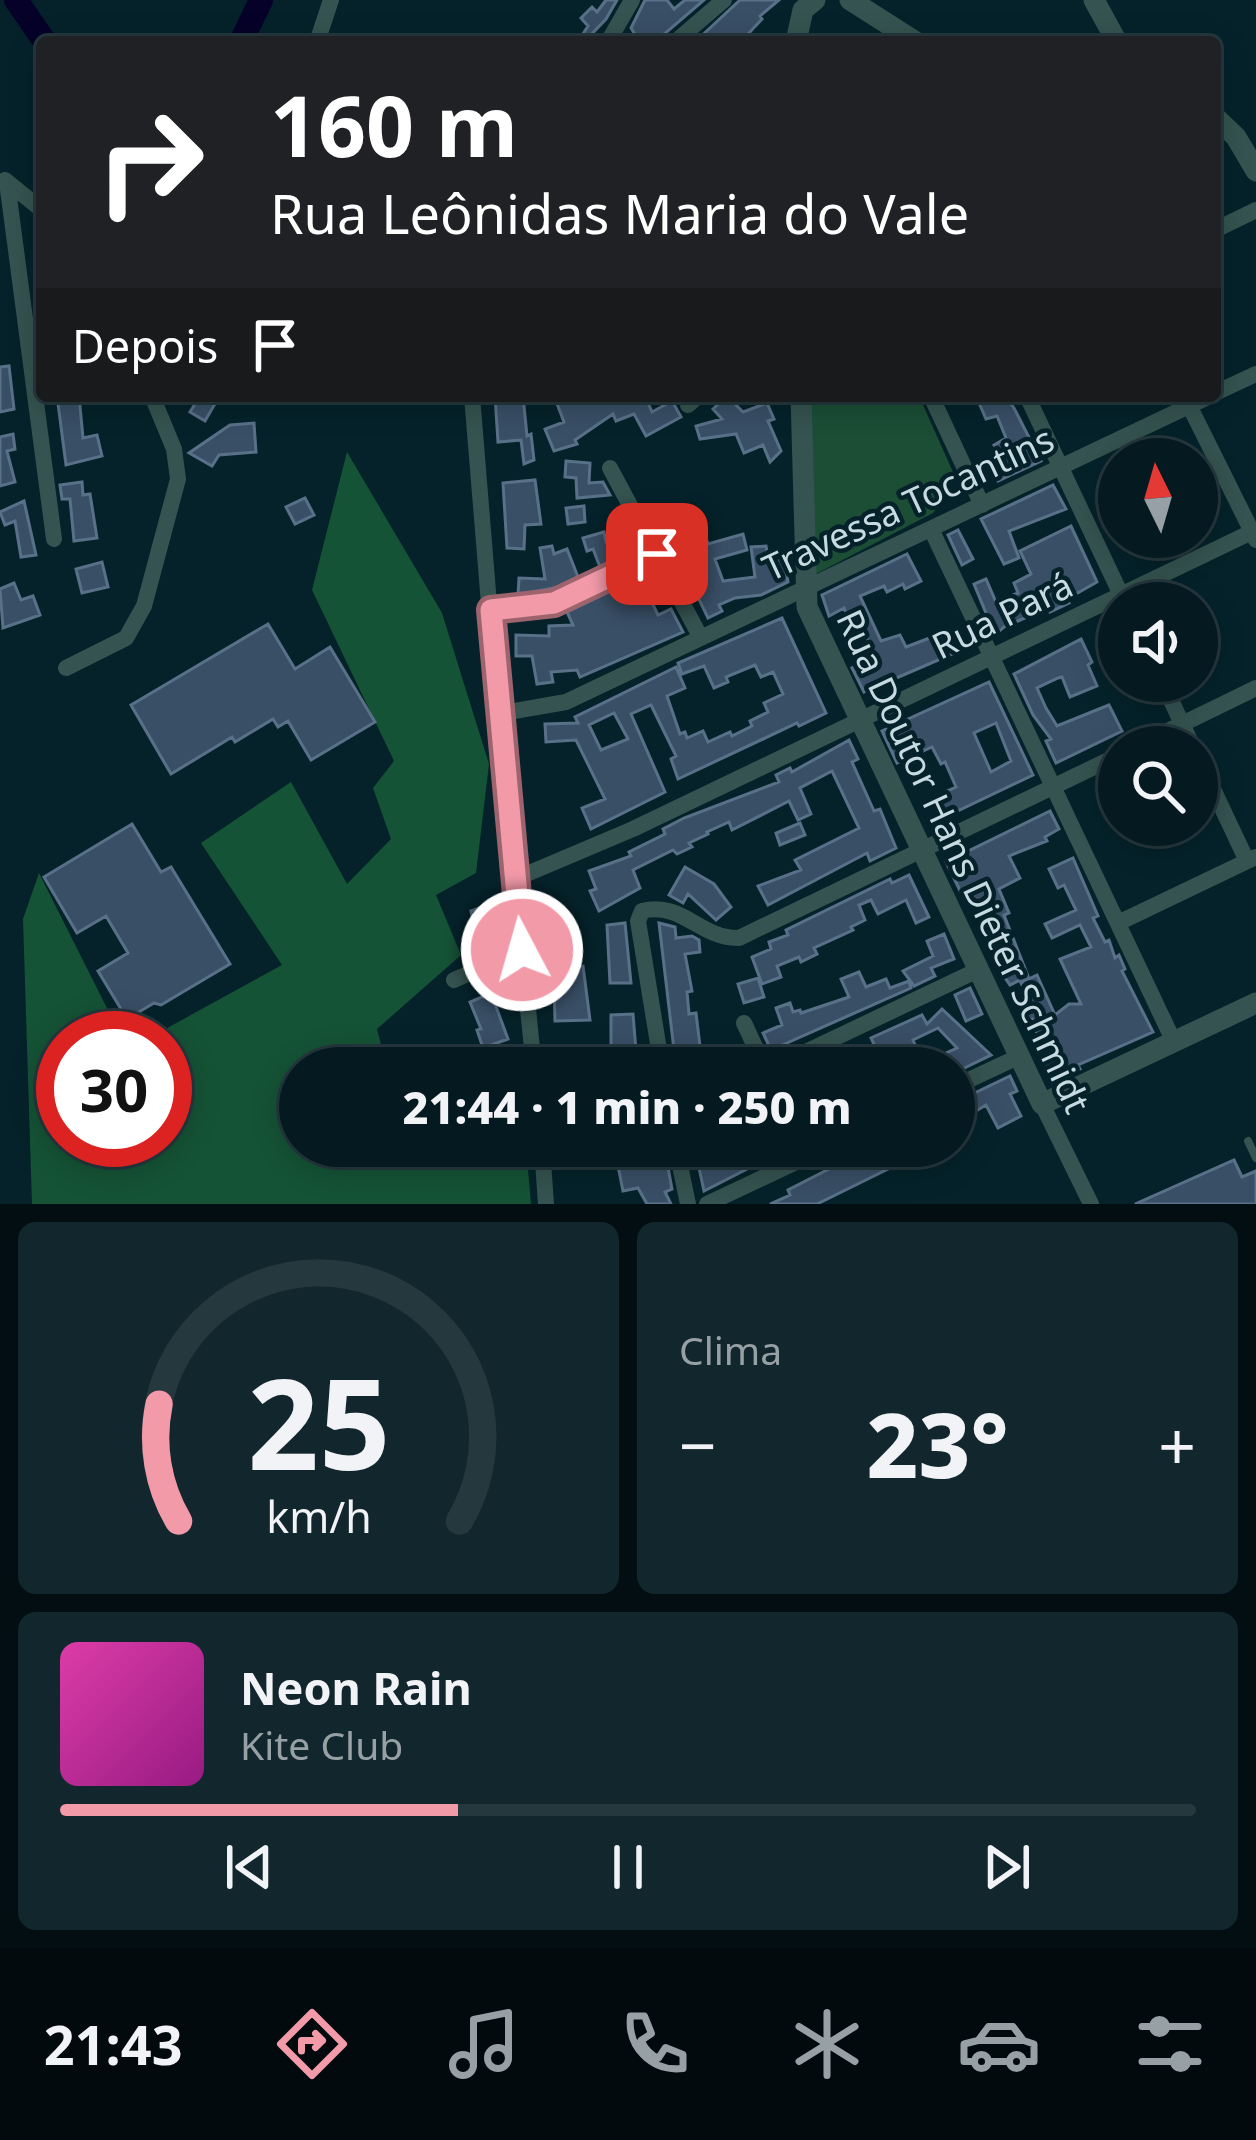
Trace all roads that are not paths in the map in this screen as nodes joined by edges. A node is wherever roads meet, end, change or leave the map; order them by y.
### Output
1 (332, 0) edge
2 (632, 0) edge
3 (724, 0) edge
4 (792, 0) edge
5 (815, 0) edge
6 (1094, 0) edge
7 (861, 2) edge
8 (319, 36) edge
9 (611, 36) edge
10 (682, 36) edge
11 (796, 36) edge
12 (797, 36) edge
13 (908, 36) edge
14 (1114, 36) edge
15 (1221, 123) edge
16 (1256, 170) edge
17 (4, 179) edge
18 (36, 205) edge
19 (1256, 210) edge
20 (1221, 227) edge
21 (1256, 374) edge
22 (1221, 391) edge
23 (154, 402) edge
24 (473, 402) edge
25 (801, 402) edge
26 (934, 402) edge
27 (1030, 402) edge
28 (1185, 402) edge
29 (1188, 402) edge
30 (1061, 467) junction
31 (610, 468) dead end
32 (982, 505) junction
33 (931, 529) junction
34 (1255, 534) edge
35 (55, 539) dead end
36 (657, 554) junction
37 (1115, 582) edge
38 (1158, 582) edge
39 (803, 590) junction
40 (491, 610) junction
41 (1098, 610) edge
42 (701, 638) junction
43 (992, 657) junction
44 (65, 668) dead end
45 (1256, 688) edge
46 (1172, 702) edge
47 (498, 714) junction
48 (859, 721) junction
49 (1182, 724) junction
50 (1178, 726) edge
51 (1098, 765) edge
52 (1053, 787) junction
53 (1218, 795) edge
54 (922, 851) junction
55 (1252, 859) edge
56 (515, 879) junction
57 (1118, 923) junction
58 (522, 950) junction
59 (979, 970) junction
60 (454, 980) dead end
61 (1256, 1003) edge
62 (744, 1023) dead end
63 (1174, 1042) junction
64 (532, 1047) edge
65 (659, 1047) edge
66 (757, 1047) edge
67 (813, 1047) edge
68 (1020, 1056) junction
69 (975, 1078) edge
70 (1042, 1103) junction
71 (1248, 1141) dead end
72 (1256, 1158) edge
73 (544, 1167) edge
74 (680, 1167) edge
75 (775, 1167) edge
76 (546, 1204) edge
77 (688, 1204) edge
78 (707, 1204) edge
79 (1091, 1204) edge

1 - 8 street
2 - 9 street
3 - 10 street
4 - 11 street
5 - 12 street
6 - 14 street
7 - 13 street
15 - 16 street
17 - 18 street
17 - 35 street
19 - 20 street
21 - 22 street, Travessa Tocantins
23 - 44 street
24 - 40 street
25 - 39 street, Rua Doutor Hans Dieter Schmidt
26 - 32 street
27 - 30 street
28 - 30 street, Travessa Tocantins
29 - 34 street
30 - 32 street, Travessa Tocantins
30 - 37 street
31 - 36 street
32 - 33 street, Travessa Tocantins
33 - 39 street, Travessa Tocantins
33 - 43 street
34 - 38 street, Rua Pará
36 - 40 street
36 - 42 street
39 - 42 street, Travessa Tocantins
39 - 48 street, Rua Doutor Hans Dieter Schmidt
40 - 47 street
41 - 43 street, Rua Pará
42 - 47 street, Travessa Tocantins
43 - 48 street, Rua Pará
43 - 52 street
45 - 49 street
46 - 49 street
47 - 56 street
48 - 54 street, Rua Doutor Hans Dieter Schmidt
48 - 56 street, Rua Pará
49 - 50 street
51 - 52 street
52 - 54 street
52 - 57 street
53 - 55 street
54 - 59 street, Rua Doutor Hans Dieter Schmidt
54 - 65 street
55 - 57 street
56 - 58 street
57 - 63 street
58 - 60 street
58 - 64 street
59 - 67 street
59 - 68 street, Rua Doutor Hans Dieter Schmidt
61 - 63 street
62 - 66 street
63 - 70 street
68 - 69 street
68 - 70 street, Rua Doutor Hans Dieter Schmidt
70 - 79 street, Rua Doutor Hans Dieter Schmidt
71 - 72 lane
73 - 76 street
74 - 77 street
75 - 78 street

